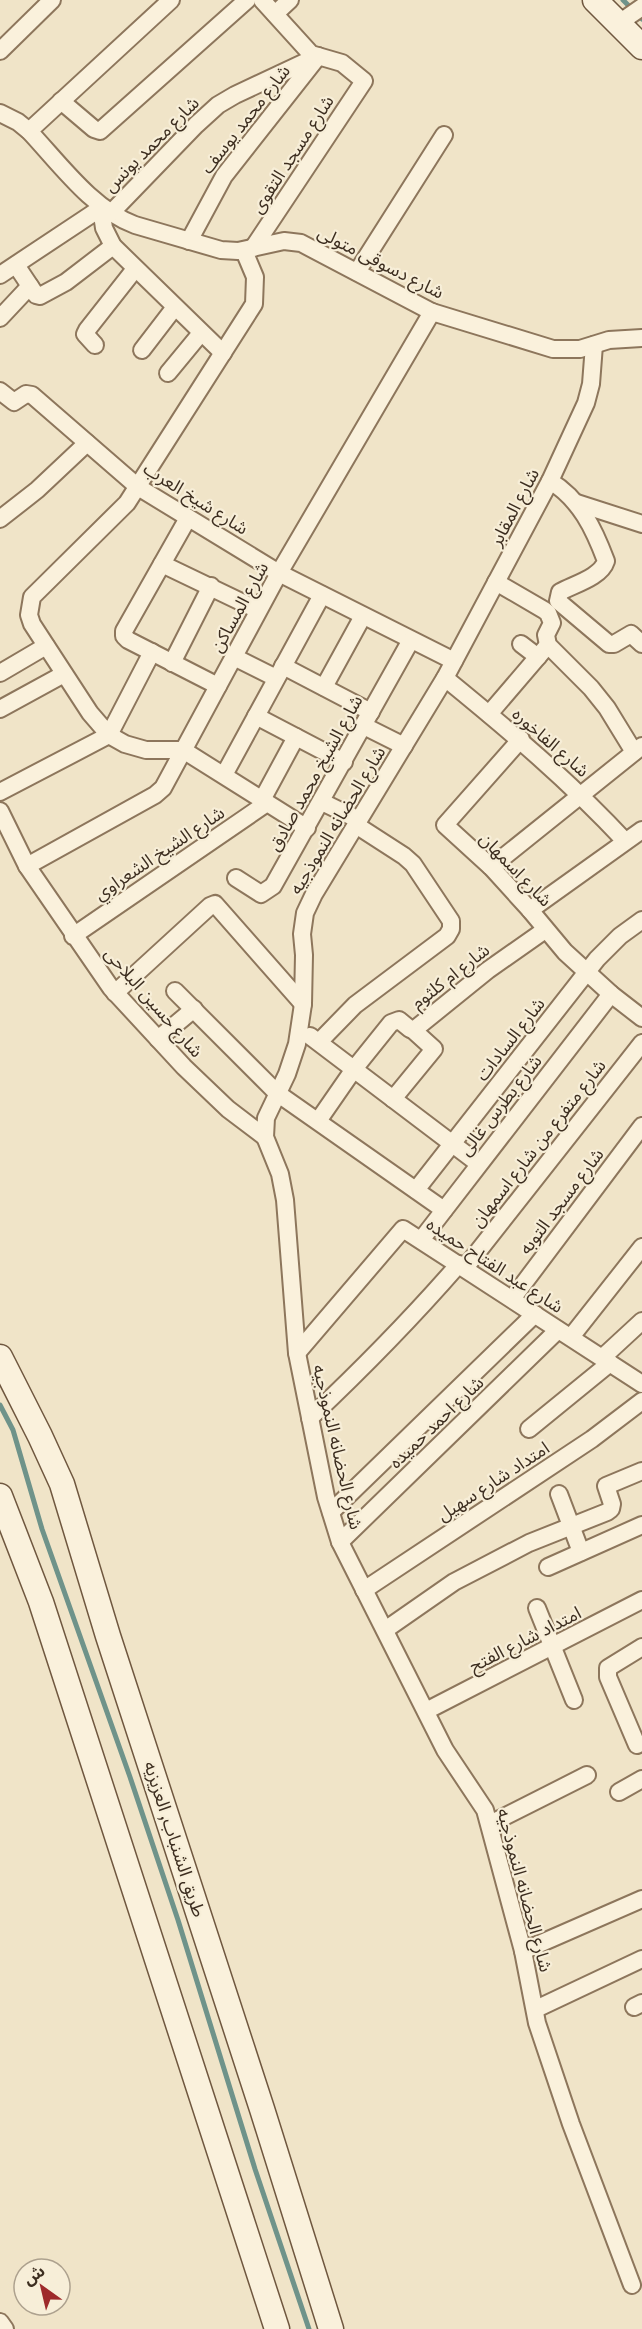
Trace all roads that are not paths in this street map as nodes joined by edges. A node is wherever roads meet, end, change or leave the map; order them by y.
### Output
1 (171, 0) edge
2 (247, 0) edge
3 (262, 0) edge
4 (290, 0) edge
5 (595, 0) edge
6 (43, 3) edge
7 (642, 7) edge
8 (275, 14) junction
9 (623, 20) junction
10 (642, 47) edge
11 (0, 51) edge
12 (318, 56) junction
13 (0, 100) edge
14 (61, 101) junction
15 (0, 113) edge
16 (23, 127) junction
17 (444, 135) dead end
18 (106, 211) junction
19 (189, 241) junction
20 (113, 246) junction
21 (249, 250) junction
22 (16, 265) junction
23 (135, 269) junction
24 (357, 272) junction
25 (0, 275) edge
26 (30, 286) junction
27 (175, 308) junction
28 (432, 312) junction
29 (0, 318) edge
30 (201, 333) junction
31 (642, 338) edge
32 (95, 345) dead end
33 (594, 345) junction
34 (142, 350) dead end
35 (223, 353) junction
36 (168, 373) dead end
37 (0, 391) edge
38 (87, 443) junction
39 (550, 481) junction
40 (138, 487) junction
41 (578, 502) junction
42 (0, 517) edge
43 (188, 518) junction
44 (642, 524) edge
45 (162, 564) junction
46 (279, 573) junction
47 (496, 582) junction
48 (211, 586) junction
49 (322, 595) junction
50 (553, 607) junction
51 (258, 610) junction
52 (363, 616) junction
53 (411, 640) junction
54 (521, 644) dead end
55 (642, 644) edge
56 (46, 646) junction
57 (543, 651) junction
58 (152, 652) junction
59 (234, 657) junction
60 (454, 661) junction
61 (172, 663) junction
62 (280, 672) junction
63 (0, 673) edge
64 (64, 674) junction
65 (445, 678) junction
66 (218, 686) junction
67 (324, 687) junction
68 (0, 709) edge
69 (489, 714) junction
70 (256, 716) junction
71 (368, 719) junction
72 (109, 735) junction
73 (297, 737) junction
74 (520, 739) junction
75 (404, 746) junction
76 (638, 749) edge
77 (183, 750) junction
78 (344, 762) junction
79 (224, 775) junction
80 (0, 792) edge
81 (581, 795) junction
82 (265, 802) junction
83 (322, 802) junction
84 (0, 811) edge
85 (357, 823) junction
86 (307, 828) junction
87 (642, 830) edge
88 (625, 841) junction
89 (27, 866) junction
90 (490, 867) junction
91 (236, 878) dead end
92 (530, 910) junction
93 (642, 920) edge
94 (545, 930) junction
95 (73, 936) junction
96 (587, 973) junction
97 (175, 991) dead end
98 (115, 993) junction
99 (611, 994) junction
100 (303, 1004) junction
101 (194, 1009) junction
102 (642, 1018) edge
103 (300, 1028) junction
104 (413, 1030) junction
105 (158, 1039) junction
106 (319, 1042) junction
107 (642, 1042) edge
108 (354, 1069) junction
109 (277, 1093) junction
110 (393, 1099) junction
111 (318, 1121) junction
112 (642, 1126) edge
113 (265, 1137) junction
114 (452, 1144) junction
115 (479, 1164) junction
116 (416, 1190) junction
117 (444, 1210) junction
118 (421, 1240) junction
119 (642, 1247) edge
120 (462, 1266) junction
121 (512, 1299) junction
122 (535, 1314) junction
123 (642, 1321) edge
124 (564, 1334) junction
125 (297, 1353) junction
126 (0, 1357) edge
127 (606, 1360) junction
128 (642, 1384) edge
129 (642, 1401) edge
130 (310, 1418) junction
131 (529, 1429) dead end
132 (642, 1471) edge
133 (559, 1494) dead end
134 (0, 1496) edge
135 (331, 1512) junction
136 (642, 1525) edge
137 (571, 1526) junction
138 (340, 1542) junction
139 (581, 1552) junction
140 (548, 1567) dead end
141 (364, 1590) junction
142 (642, 1600) edge
143 (537, 1608) dead end
144 (385, 1630) junction
145 (642, 1647) edge
146 (553, 1648) junction
147 (574, 1700) dead end
148 (426, 1711) junction
149 (637, 1745) dead end
150 (587, 1775) dead end
151 (642, 1779) edge
152 (619, 1792) dead end
153 (490, 1824) junction
154 (642, 1899) edge
155 (524, 1951) junction
156 (642, 1959) edge
157 (536, 2009) junction
158 (632, 2285) dead end
159 (0, 2322) edge
160 (5, 2329) edge
161 (277, 2329) edge
162 (331, 2329) edge

1 - 14 street
2 - 14 street
3 - 8 street
4 - 8 street
5 - 9 street
6 - 11 street
7 - 9 street
8 - 12 street
9 - 10 street
12 - 18 street, شارع محمد يونس
12 - 19 street, شارع محمد يوسف
12 - 21 street, شارع مسجد التقوى
13 - 16 street
14 - 16 street
15 - 16 street, شارع دسوقى متولى
16 - 18 street, شارع دسوقى متولى
17 - 24 street
18 - 19 street, شارع دسوقى متولى
18 - 20 street
18 - 22 street, شارع محمد يونس
19 - 21 street, شارع دسوقى متولى
20 - 23 street
20 - 26 street
21 - 24 street, شارع دسوقى متولى
21 - 35 street
22 - 25 street, شارع محمد يونس
22 - 26 street
23 - 27 street
23 - 32 street
24 - 28 street, شارع دسوقى متولى
26 - 29 street
27 - 30 street
27 - 34 street
28 - 33 street, شارع دسوقى متولى
28 - 46 street, شارع المساكن
30 - 35 street
30 - 36 street
31 - 33 street, شارع دسوقى متولى
33 - 39 street, شارع المقابر
35 - 40 street
37 - 38 street, شارع شيخ العرب
38 - 40 street, شارع شيخ العرب
38 - 42 street
39 - 41 street
39 - 47 street, شارع المقابر
40 - 43 street, شارع شيخ العرب
40 - 56 street
41 - 44 street
41 - 50 street
43 - 45 street
43 - 46 street, شارع شيخ العرب
45 - 48 street
45 - 58 street
46 - 49 street, شارع شيخ العرب
46 - 51 street, شارع المساكن
47 - 50 street
47 - 60 street, شارع المقابر
48 - 51 street
48 - 61 street
49 - 52 street, شارع شيخ العرب
49 - 62 street
50 - 55 street
50 - 57 street
51 - 59 street, شارع المساكن
52 - 53 street, شارع شيخ العرب
52 - 67 street
53 - 60 street, شارع شيخ العرب
53 - 71 street, شارع الشيخ محمد صادق
54 - 57 street
56 - 63 street
56 - 64 street
57 - 69 street
57 - 76 street
58 - 61 street
58 - 72 street
59 - 62 street
59 - 66 street, شارع المساكن
60 - 65 street, شارع المقابر
61 - 66 street
62 - 67 street
62 - 70 street
64 - 68 street
64 - 72 street
65 - 69 street, شارع الفاخوره
65 - 75 street, شارع الحضانه النموذجيه
66 - 77 street, شارع المساكن
67 - 71 street
69 - 74 street, شارع الفاخوره
70 - 73 street
70 - 79 street
71 - 75 street
71 - 78 street, شارع الشيخ محمد صادق
72 - 77 street
72 - 80 street
73 - 78 street
73 - 82 street
74 - 81 street, شارع الفاخوره
74 - 90 street, شارع اسمهان
75 - 85 street, شارع الحضانه النموذجيه
76 - 81 street
77 - 79 street, شارع الشيخ الشعراوي
77 - 89 street, شارع المساكن
78 - 83 street, شارع الشيخ محمد صادق
79 - 82 street, شارع الشيخ الشعراوي
81 - 88 street, شارع الفاخوره
81 - 90 street
82 - 86 street, شارع الشيخ الشعراوي
82 - 95 street, شارع الشيخ الشعراوي
83 - 85 street
83 - 86 street, شارع الشيخ محمد صادق
84 - 89 street, شارع حسين البلاحى
85 - 100 street, شارع الحضانه النموذجيه
85 - 106 street
86 - 91 street, شارع الشيخ محمد صادق
87 - 88 street
88 - 92 street
89 - 95 street, شارع حسين البلاحى
90 - 92 street, شارع اسمهان
92 - 94 street, شارع اسمهان
93 - 96 street, شارع السادات
94 - 96 street, شارع اسمهان
94 - 104 street, شارع ام كلثوم
95 - 98 street, شارع حسين البلاحى
96 - 99 street, شارع اسمهان
96 - 114 street, شارع السادات
97 - 101 street
98 - 100 street
98 - 105 street, شارع حسين البلاحى
99 - 102 street, شارع اسمهان
99 - 115 street, شارع بطرس غالى
100 - 103 street, شارع الحضانه النموذجيه
101 - 105 street
101 - 109 street
103 - 106 street
103 - 109 street, شارع الحضانه النموذجيه
104 - 108 street, شارع ام كلثوم
104 - 110 street
105 - 113 street, شارع حسين البلاحى
106 - 108 street
107 - 120 street, شارع متفرع من شارع اسمهان
108 - 110 street
108 - 111 street, شارع ام كلثوم
109 - 111 street
109 - 113 street, شارع الحضانه النموذجيه
110 - 114 street
111 - 116 street
112 - 121 street, شارع مسجد التوبه
113 - 125 street, شارع الحضانه النموذجيه
114 - 115 street
114 - 116 street, شارع السادات
115 - 117 street, شارع بطرس غالى
116 - 117 street
117 - 118 street, شارع بطرس غالى
118 - 120 street, شارع عبد الفتاح حميده
118 - 125 street, شارع عبد الفتاح حميده
119 - 124 street, شارع احمد حميده
120 - 121 street, شارع عبد الفتاح حميده
120 - 130 street, شارع متفرع من شارع اسمهان
121 - 122 street, شارع عبد الفتاح حميده
122 - 124 street, شارع عبد الفتاح حميده
122 - 135 street
123 - 127 street
124 - 127 street, شارع عبد الفتاح حميده
124 - 138 street, شارع احمد حميده
125 - 130 street, شارع الحضانه النموذجيه
126 - 162 street, طريق الشنباب, العزيزيه
127 - 128 street, شارع عبد الفتاح حميده
127 - 131 street
129 - 141 street, امتداد شارع سهيل
130 - 135 street, شارع الحضانه النموذجيه
132 - 137 street
133 - 137 street
134 - 161 street
135 - 138 street, شارع الحضانه النموذجيه
136 - 139 street
137 - 139 street
137 - 144 street
138 - 141 street, شارع الحضانه النموذجيه
139 - 140 street
141 - 144 street, شارع الحضانه النموذجيه
142 - 146 street, امتداد شارع الفتح
143 - 146 street
144 - 148 street, شارع الحضانه النموذجيه
145 - 149 street
146 - 147 street
146 - 148 street, امتداد شارع الفتح
148 - 153 street, شارع الحضانه النموذجيه
150 - 153 street
151 - 152 street
153 - 155 street, شارع الحضانه النموذجيه
154 - 155 street
155 - 157 street, شارع الحضانه النموذجيه
156 - 157 street
157 - 158 street, شارع الحضانه النموذجيه
159 - 160 street

